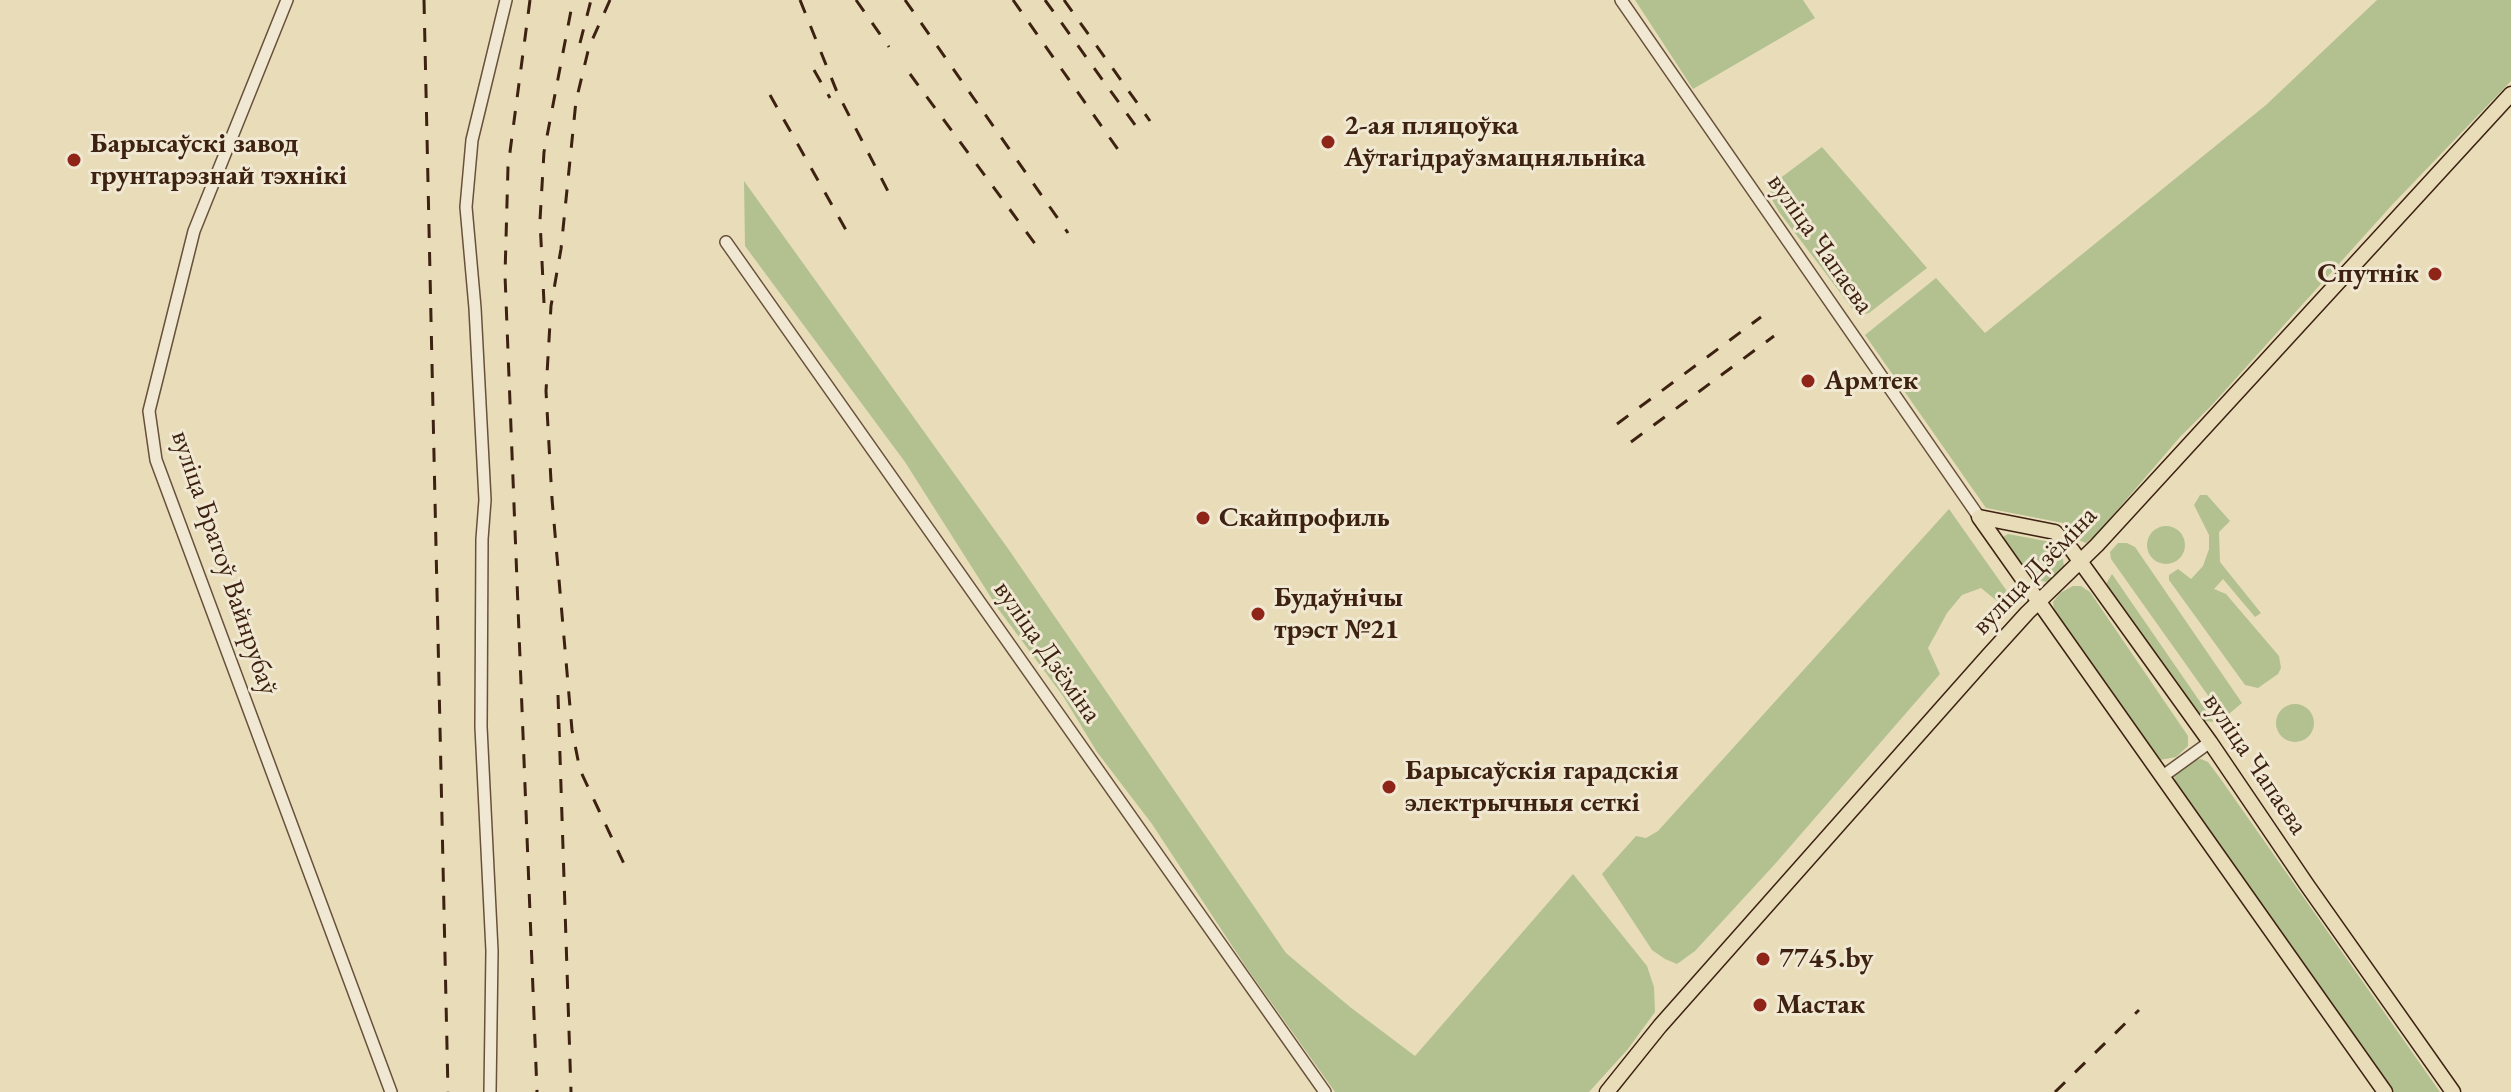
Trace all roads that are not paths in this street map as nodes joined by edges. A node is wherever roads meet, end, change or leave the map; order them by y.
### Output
1 (287, 0) edge
2 (506, 0) edge
3 (1621, 0) edge
4 (2511, 94) edge
5 (726, 242) dead end
6 (1979, 517) junction
7 (2081, 562) junction
8 (2039, 603) junction
9 (2210, 742) junction
10 (2163, 776) junction
11 (391, 1092) edge
12 (490, 1092) edge
13 (1325, 1092) edge
14 (1607, 1092) edge
15 (2385, 1092) edge
16 (2453, 1092) edge

1 - 11 street, вуліца Братоў Вайнрубаў
2 - 12 street
3 - 6 street, вуліца Чапаева
4 - 7 main road, вуліца Дзёміна
5 - 13 street, вуліца Дзёміна
6 - 7 main road, вуліца Чапаева
6 - 8 main road, вуліца Чапаева
7 - 8 main road, вуліца Дзёміна
7 - 9 main road, вуліца Чапаева
8 - 10 main road, вуліца Чапаева
8 - 14 main road, вуліца Дзёміна
9 - 10 street
9 - 16 main road, вуліца Чапаева
10 - 15 main road, вуліца Чапаева

